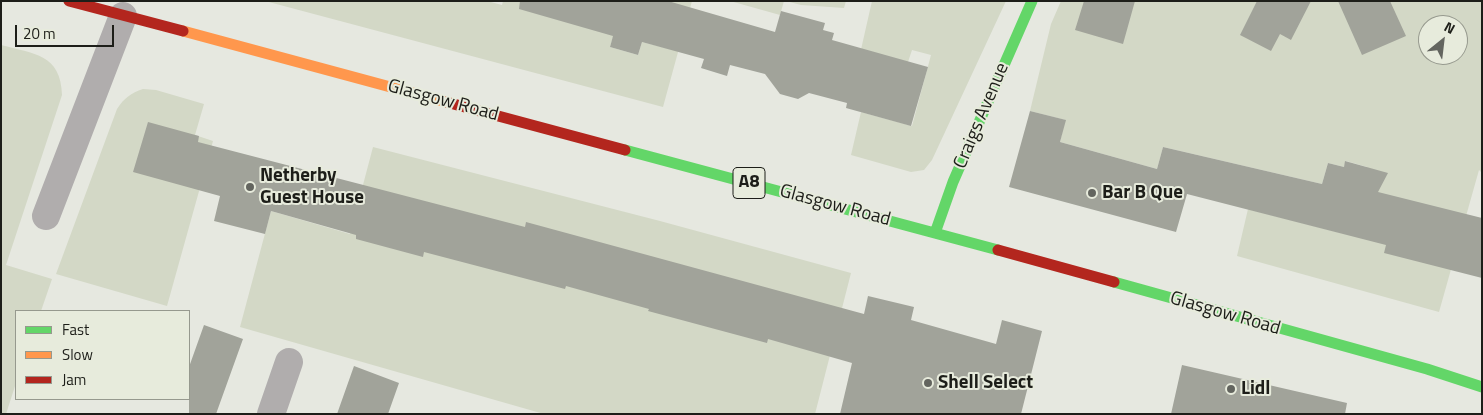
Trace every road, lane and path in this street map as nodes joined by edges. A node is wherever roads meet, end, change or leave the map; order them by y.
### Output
1 (69, 1) edge
2 (1032, 1) edge
3 (123, 16) junction
4 (46, 216) dead end
5 (935, 233) junction
6 (289, 362) dead end
7 (1482, 386) edge
8 (270, 414) edge

1 - 3 main road, Glasgow Road / A8
2 - 5 main road, Craigs Avenue
3 - 4 street
3 - 5 main road, Glasgow Road / A8
5 - 7 main road, Glasgow Road / A8
6 - 8 street

